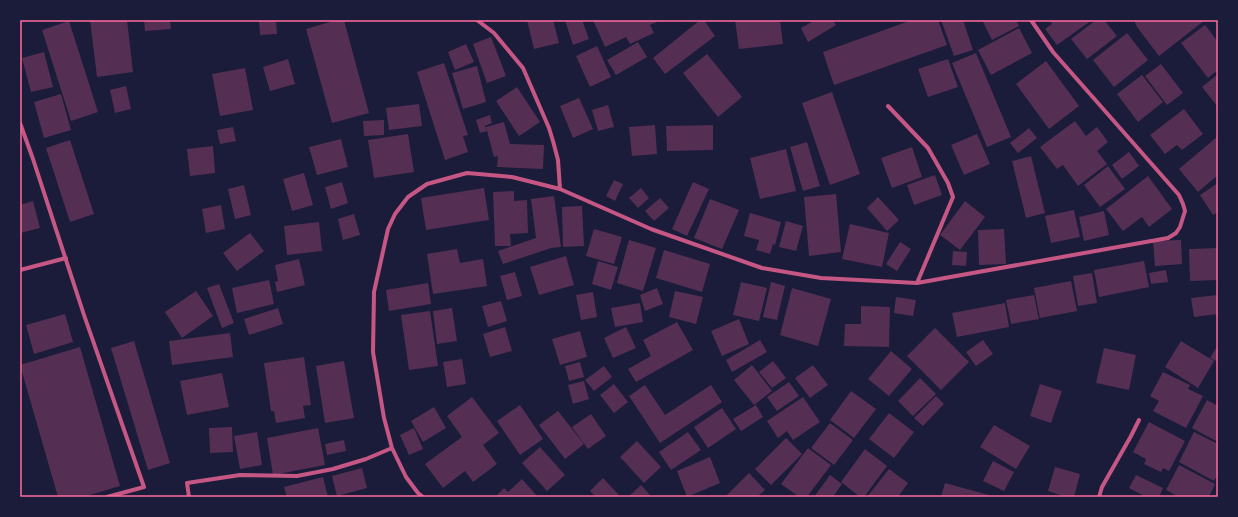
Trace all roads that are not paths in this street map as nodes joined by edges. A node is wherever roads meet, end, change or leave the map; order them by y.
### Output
1 (477, 20) edge
2 (1031, 20) edge
3 (888, 106) dead end
4 (20, 123) edge
5 (560, 189) junction
6 (66, 258) junction
7 (20, 270) edge
8 (917, 283) junction
9 (1139, 420) dead end
10 (392, 448) junction
11 (107, 497) edge
12 (189, 497) edge
13 (423, 497) edge
14 (1099, 497) edge

1 - 5 street
2 - 8 street
3 - 8 street
4 - 6 street
5 - 8 street
5 - 10 street
6 - 7 street
6 - 11 street
9 - 14 street
10 - 12 street
10 - 13 street

